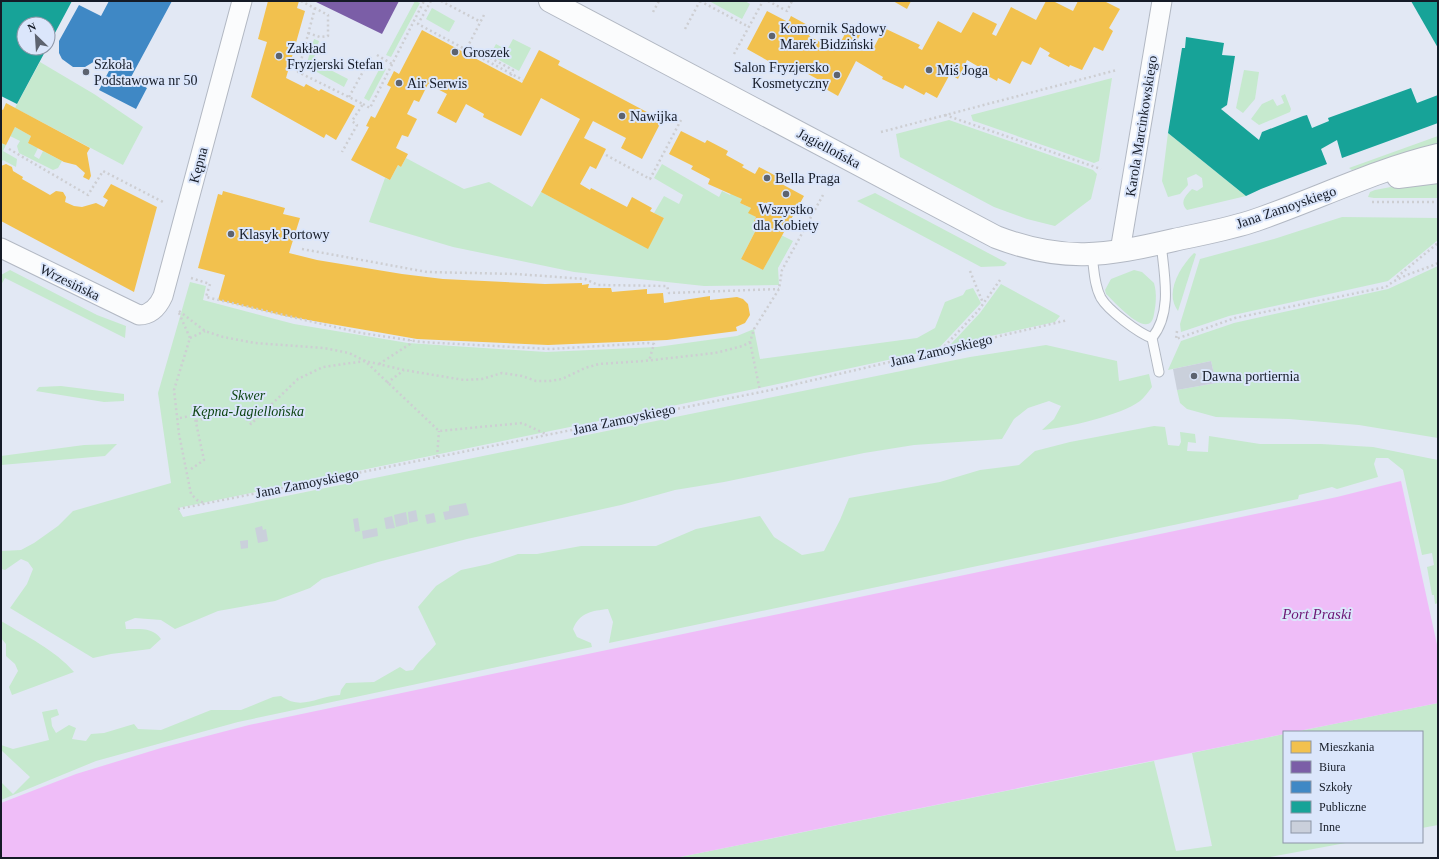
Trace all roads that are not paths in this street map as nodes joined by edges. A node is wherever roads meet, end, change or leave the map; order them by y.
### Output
1 (242, 1) edge
2 (550, 1) edge
3 (1162, 1) edge
4 (1438, 155) edge
5 (1438, 172) edge
6 (1357, 182) junction
7 (1161, 243) junction
8 (1, 248) edge
9 (1120, 251) junction
10 (1092, 255) junction
11 (139, 315) joint
12 (1152, 338) junction
13 (1159, 372) dead end

1 - 11 street, Kępna
2 - 10 street, Jagiellońska
3 - 9 street, Karola Marcinkowskiego
4 - 6 street, Jana Zamoyskiego
5 - 6 street, Jana Zamoyskiego
6 - 7 street, Jana Zamoyskiego
7 - 9 street, Jana Zamoyskiego
7 - 12 lane
8 - 11 street, Wrzesińska
9 - 10 street, Jagiellońska
10 - 12 lane
12 - 13 lane

